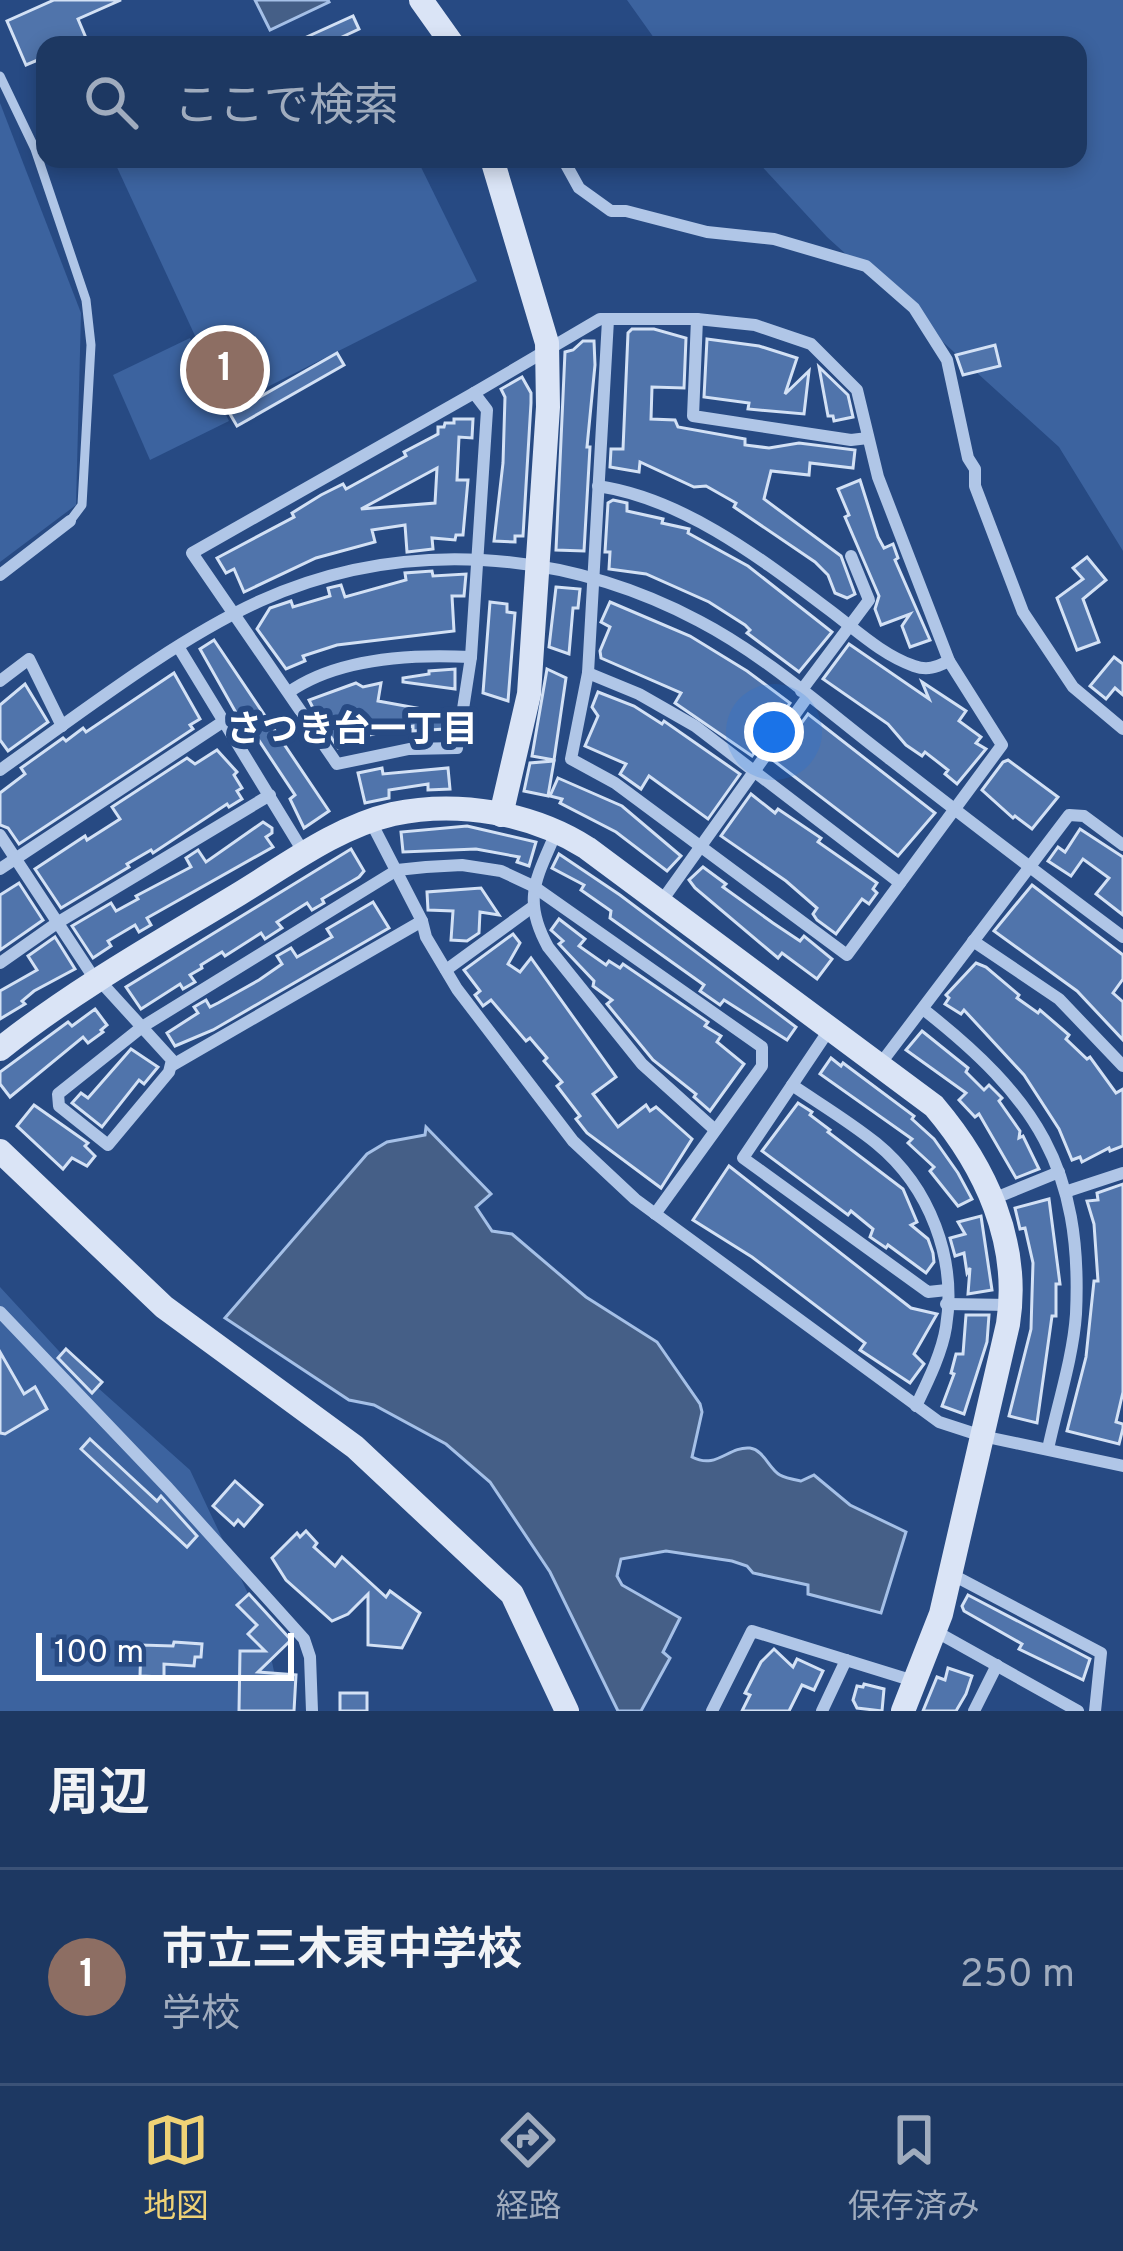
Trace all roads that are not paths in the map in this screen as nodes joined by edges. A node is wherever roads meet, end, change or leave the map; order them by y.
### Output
1 (421, 0) edge
2 (447, 36) edge
3 (0, 76) edge
4 (36, 152) edge
5 (41, 168) edge
6 (495, 168) edge
7 (567, 168) edge
8 (608, 320) junction
9 (697, 320) junction
10 (548, 348) junction
11 (474, 393) junction
12 (868, 438) junction
13 (598, 486) junction
14 (70, 521) joint
15 (851, 556) dead end
16 (479, 560) junction
17 (539, 564) junction
18 (0, 575) edge
19 (593, 578) junction
20 (232, 615) junction
21 (849, 625) junction
22 (179, 648) junction
23 (471, 657) junction
24 (950, 662) junction
25 (588, 673) junction
26 (0, 681) edge
27 (289, 692) junction
28 (804, 693) junction
29 (224, 721) junction
30 (62, 726) junction
31 (1123, 729) edge
32 (0, 770) edge
33 (754, 771) junction
34 (270, 795) junction
35 (954, 809) junction
36 (501, 815) junction
37 (371, 822) junction
38 (557, 829) junction
39 (0, 835) edge
40 (1123, 845) edge
41 (701, 846) junction
42 (304, 854) junction
43 (16, 858) junction
44 (1028, 866) junction
45 (0, 869) edge
46 (397, 870) junction
47 (900, 883) junction
48 (533, 886) junction
49 (660, 902) junction
50 (531, 908) junction
51 (422, 921) junction
52 (57, 923) junction
53 (1123, 938) edge
54 (973, 941) junction
55 (0, 963) edge
56 (446, 970) junction
57 (97, 980) junction
58 (923, 1009) junction
59 (142, 1027) junction
60 (829, 1030) junction
61 (0, 1049) edge
62 (880, 1063) junction
63 (171, 1066) junction
64 (1123, 1066) edge
65 (792, 1085) junction
66 (714, 1129) junction
67 (0, 1151) edge
68 (1059, 1172) junction
69 (1123, 1173) edge
70 (1068, 1191) junction
71 (993, 1199) junction
72 (656, 1214) junction
73 (946, 1297) junction
74 (1011, 1305) junction
75 (0, 1312) edge
76 (916, 1406) junction
77 (982, 1436) junction
78 (1048, 1449) junction
79 (1123, 1466) edge
80 (950, 1574) junction
81 (935, 1631) junction
82 (846, 1660) junction
83 (997, 1665) junction
84 (917, 1682) junction
85 (312, 1711) edge
86 (567, 1711) edge
87 (712, 1711) edge
88 (823, 1711) edge
89 (903, 1711) edge
90 (974, 1711) edge
91 (1078, 1711) edge
92 (1095, 1711) edge

1 - 2 street
3 - 4 lane
5 - 14 lane
6 - 10 street
7 - 31 street
8 - 9 street
8 - 10 street
8 - 13 street
9 - 12 street
9 - 12 street
10 - 11 street
10 - 17 street
11 - 16 street
11 - 20 street
12 - 24 street
13 - 19 street
13 - 21 street
14 - 18 street
15 - 21 street
16 - 17 street
16 - 20 street
16 - 23 street
17 - 19 street
17 - 36 street
19 - 25 street
19 - 28 street
20 - 22 street
20 - 27 street
21 - 24 street
21 - 28 street
22 - 29 street
22 - 30 street
23 - 27 street
23 - 27 street
24 - 35 street
25 - 33 street
25 - 41 street
26 - 30 street
28 - 33 street
28 - 35 street
29 - 34 street
29 - 43 street
30 - 32 street
33 - 41 street
33 - 47 street
34 - 42 street
34 - 52 street
35 - 44 street
35 - 47 street
36 - 37 street
36 - 38 street
37 - 42 street
37 - 46 street
38 - 48 street
38 - 49 street
39 - 43 street
40 - 44 street
41 - 47 street
41 - 49 street
42 - 57 street
43 - 45 street
43 - 52 street
44 - 53 street
44 - 54 street
46 - 48 street
46 - 51 street
46 - 59 street
48 - 50 street
48 - 66 street
49 - 60 street
50 - 56 street
50 - 66 street
51 - 56 street
51 - 63 street
52 - 55 street
52 - 57 street
54 - 58 street
54 - 64 street
56 - 72 street
57 - 59 street
57 - 61 street
58 - 62 street
58 - 68 street
59 - 63 street
59 - 63 street
60 - 62 street
60 - 65 street
62 - 71 street
65 - 73 street
65 - 73 street
66 - 72 street
67 - 86 street
68 - 70 street
68 - 71 street
69 - 70 street
70 - 78 street
71 - 74 street
72 - 76 street
73 - 74 street
73 - 76 street
74 - 77 street
75 - 85 street
76 - 77 street
77 - 78 street
77 - 80 street
78 - 79 street
80 - 81 street
80 - 92 street
81 - 83 street
81 - 84 street
82 - 84 street
82 - 87 street
82 - 88 street
83 - 90 street
83 - 91 street
84 - 89 street

